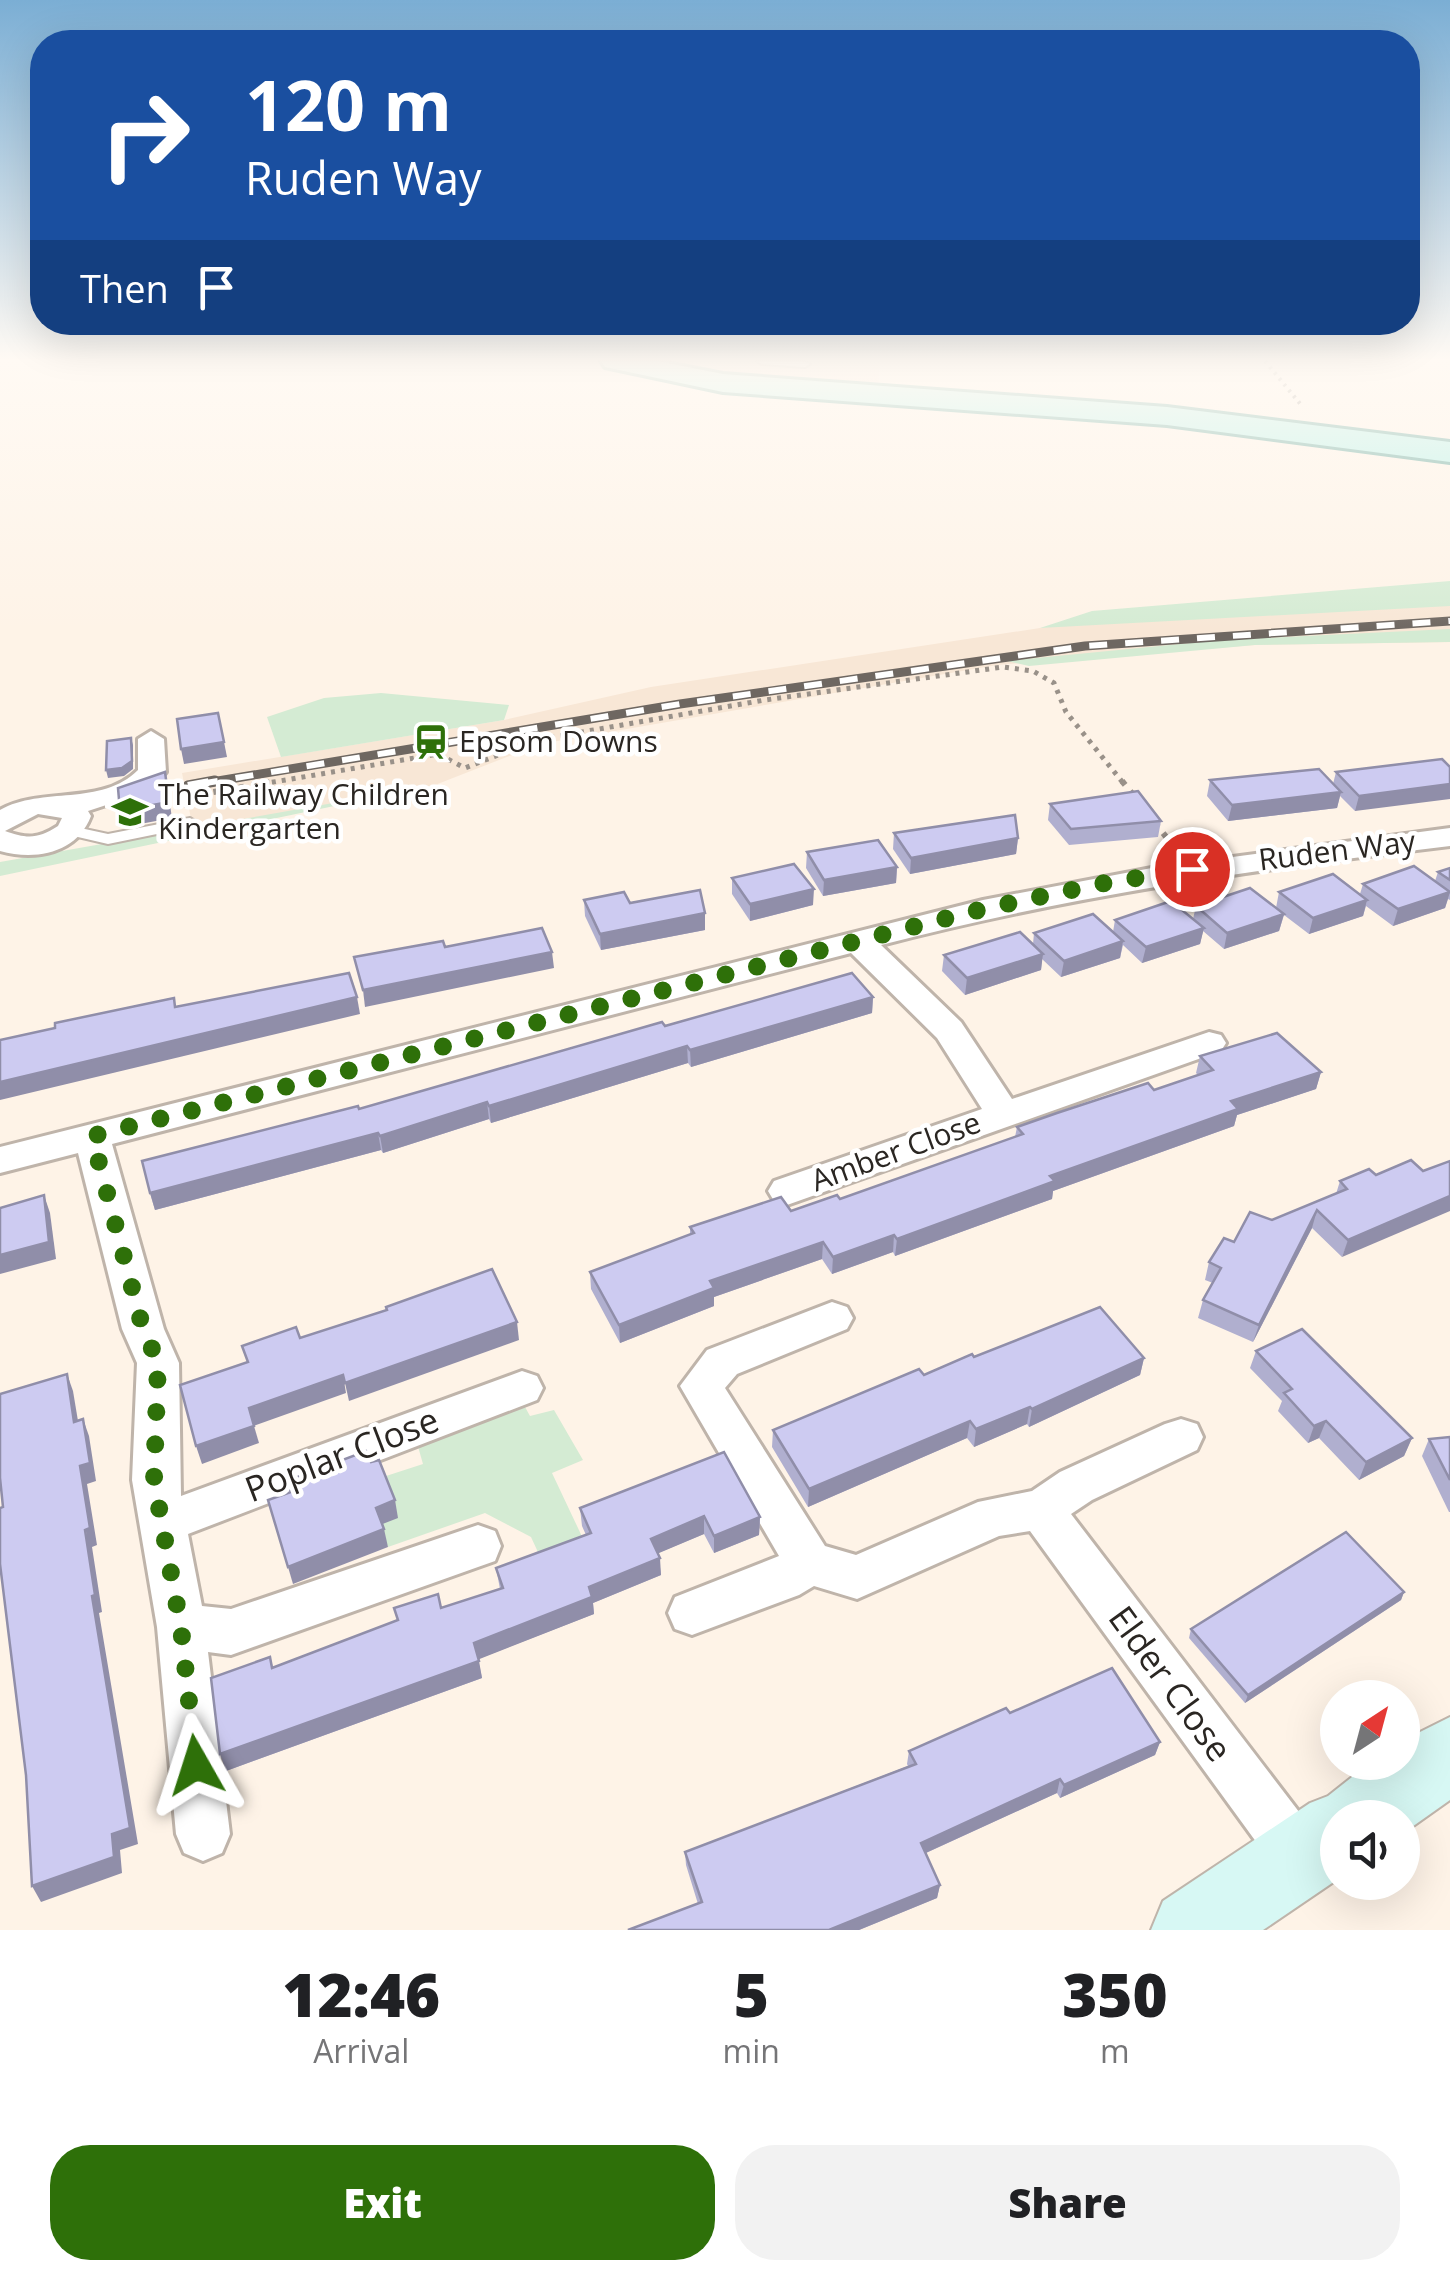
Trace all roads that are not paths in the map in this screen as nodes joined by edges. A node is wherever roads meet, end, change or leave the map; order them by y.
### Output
1 (151, 739) dead end
2 (69, 819) junction
3 (190, 822) road end
4 (0, 824) edge
5 (1450, 836) edge
6 (0, 839) edge
7 (857, 940) junction
8 (1209, 1044) dead end
9 (1004, 1114) junction
10 (92, 1136) junction
11 (0, 1160) edge
12 (787, 1191) dead end
13 (832, 1318) dead end
14 (522, 1388) dead end
15 (1180, 1437) dead end
16 (1041, 1510) junction
17 (162, 1523) junction
18 (478, 1546) dead end
19 (809, 1562) junction
20 (692, 1613) dead end
21 (181, 1628) junction
22 (1450, 1754) edge
23 (1383, 1800) edge
24 (1320, 1822) edge
25 (203, 1834) dead end
26 (1320, 1843) edge
27 (1192, 1930) edge

1 - 2 street
2 - 3 lane
2 - 4 street
2 - 6 street
5 - 7 street, Ruden Way
7 - 9 street, Amber Close
7 - 10 street, Ruden Way
8 - 9 street, Amber Close
9 - 12 street, Amber Close
10 - 11 street, Ruden Way
10 - 17 street
13 - 19 street
14 - 17 street, Poplar Close
15 - 16 street
16 - 19 street
16 - 24 street, Elder Close
17 - 21 street
18 - 21 street
19 - 20 street
21 - 25 street
22 - 23 main road
26 - 27 main road

